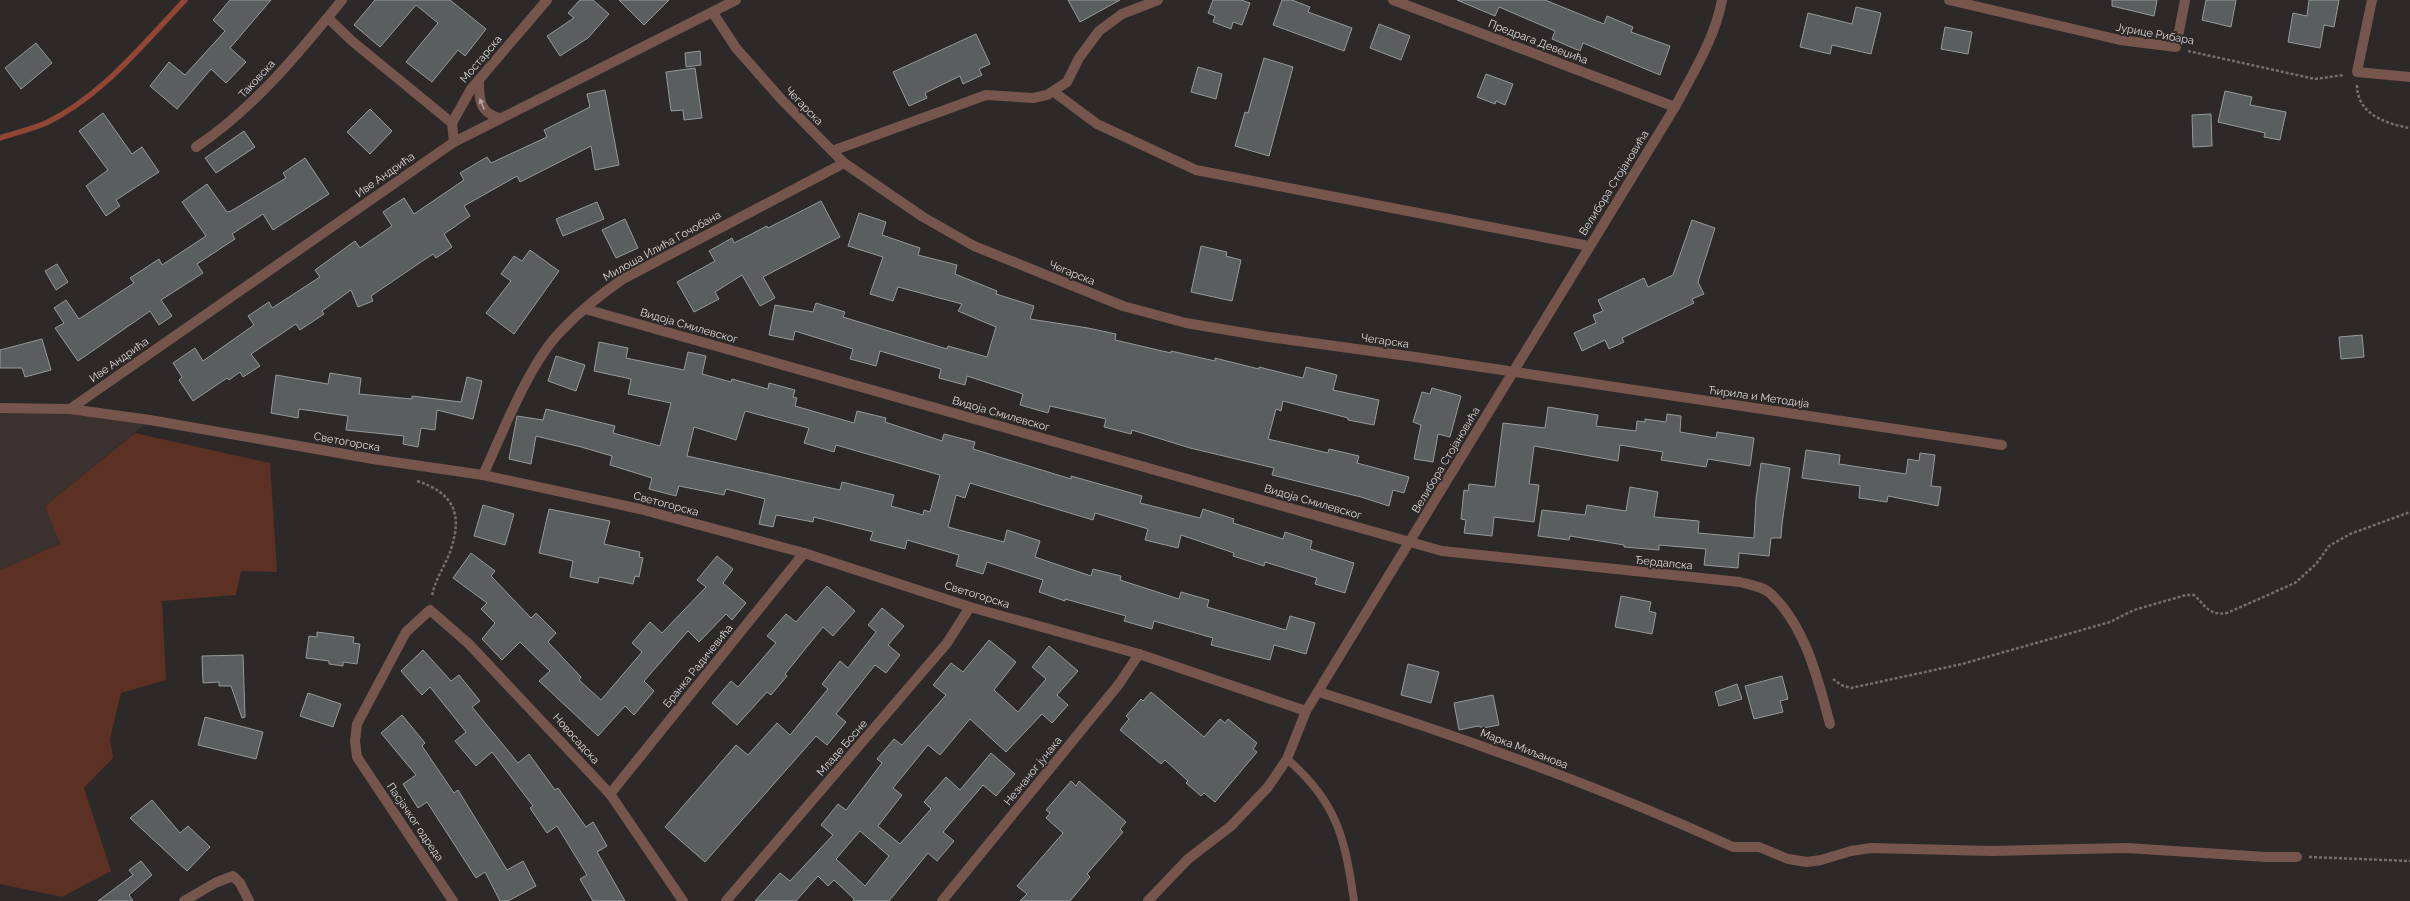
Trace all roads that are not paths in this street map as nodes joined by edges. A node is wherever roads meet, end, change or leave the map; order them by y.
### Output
1 (342, 0) edge
2 (547, 0) edge
3 (736, 0) edge
4 (1158, 0) edge
5 (1393, 0) edge
6 (1722, 0) edge
7 (1949, 0) edge
8 (2185, 0) edge
9 (2372, 0) edge
10 (713, 13) junction
11 (328, 18) junction
12 (2410, 77) edge
13 (479, 80) junction
14 (1054, 92) junction
15 (1675, 107) junction
16 (500, 118) junction
17 (452, 123) junction
18 (454, 142) junction
19 (196, 147) dead end
20 (832, 150) junction
21 (844, 163) junction
22 (1589, 246) junction
23 (585, 309) junction
24 (1513, 372) junction
25 (0, 408) edge
26 (70, 409) junction
27 (2002, 445) dead end
28 (483, 475) junction
29 (1410, 542) junction
30 (804, 553) junction
31 (970, 606) junction
32 (1139, 654) junction
33 (1319, 692) junction
34 (1306, 711) junction
35 (1830, 724) dead end
36 (357, 757) joint
37 (1287, 759) junction
38 (610, 794) junction
39 (2297, 857) road end
40 (184, 901) edge
41 (249, 901) edge
42 (453, 901) edge
43 (683, 901) edge
44 (726, 901) edge
45 (942, 901) edge
46 (1148, 901) edge
47 (1354, 901) edge

1 - 11 street, Таковска
2 - 13 street, Мостарска
3 - 10 street, Иве Андрића
4 - 14 street
5 - 15 street, Предрага Девеџића
6 - 15 street, Велибора Стојановића
7 - 8 street, Јурице Рибара
9 - 12 street
10 - 16 street, Иве Андрића
10 - 20 street, Чегарска
11 - 17 street
11 - 19 street, Таковска
16 -> 13 street
13 - 17 street, Мостарска
14 - 20 street
14 - 22 street
15 - 22 street, Велибора Стојановића
16 - 18 street, Иве Андрића
17 - 18 street
18 - 26 street, Иве Андрића
20 - 21 street, Чегарска
21 - 23 street, Милоша Илића Гочобана
21 - 24 street, Чегарска
22 - 24 street, Велибора Стојановића
23 - 28 street, Милоша Илића Гочобана
23 - 29 street, Видоја Смилевског
24 - 27 street, Ћирила и Методија
24 - 29 street, Велибора Стојановића
25 - 26 street, Светогорска
26 - 28 street, Светогорска
28 - 30 street, Светогорска
29 - 33 street, Велибора Стојановића
29 - 35 street, Ђердапска
30 - 31 street, Светогорска
30 - 38 street, Бранка Радичевића
31 - 32 street, Светогорска
31 - 44 street, Младе Босне
32 - 34 street, Светогорска
32 - 45 street, Незнаног јунака
33 - 34 street, Велибора Стојановића
33 - 39 street, Марка Миљанова
34 - 37 street, Велибора Стојановића
36 - 38 street, Новосадска
36 - 42 street, Пасјачког одреда
37 - 46 street, Велибора Стојановића
37 - 47 lane
38 - 43 street, Новосадска
40 - 41 street

